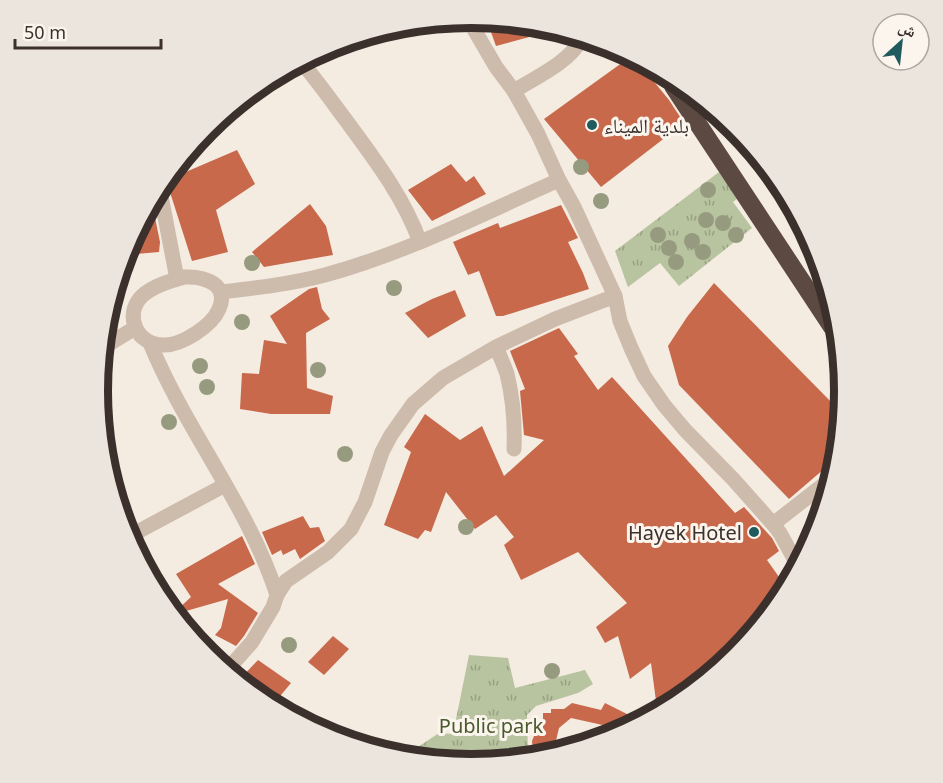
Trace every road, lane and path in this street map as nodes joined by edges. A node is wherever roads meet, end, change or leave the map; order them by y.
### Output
1 (473, 28) edge
2 (578, 45) edge
3 (306, 68) edge
4 (514, 91) junction
5 (678, 94) edge
6 (559, 180) junction
7 (162, 202) edge
8 (420, 243) junction
9 (177, 279) junction
10 (220, 292) junction
11 (615, 296) junction
12 (828, 321) edge
13 (135, 328) junction
14 (112, 342) edge
15 (150, 344) junction
16 (496, 347) junction
17 (514, 449) dead end
18 (225, 485) junction
19 (822, 486) edge
20 (772, 524) junction
21 (137, 532) edge
22 (794, 558) edge
23 (277, 595) junction
24 (232, 664) edge

1 - 4 street
2 - 4 street
3 - 8 street
4 - 6 street
5 - 12 highway
6 - 8 street
6 - 11 street
7 - 9 street
8 - 10 street
9 - 10 street
9 - 13 street
10 - 15 street
11 - 16 street
11 - 20 street
13 - 14 street
13 - 15 street
15 - 18 street
16 - 17 street
16 - 23 street
18 - 21 street
18 - 23 street
19 - 20 street
20 - 22 street
23 - 24 street

